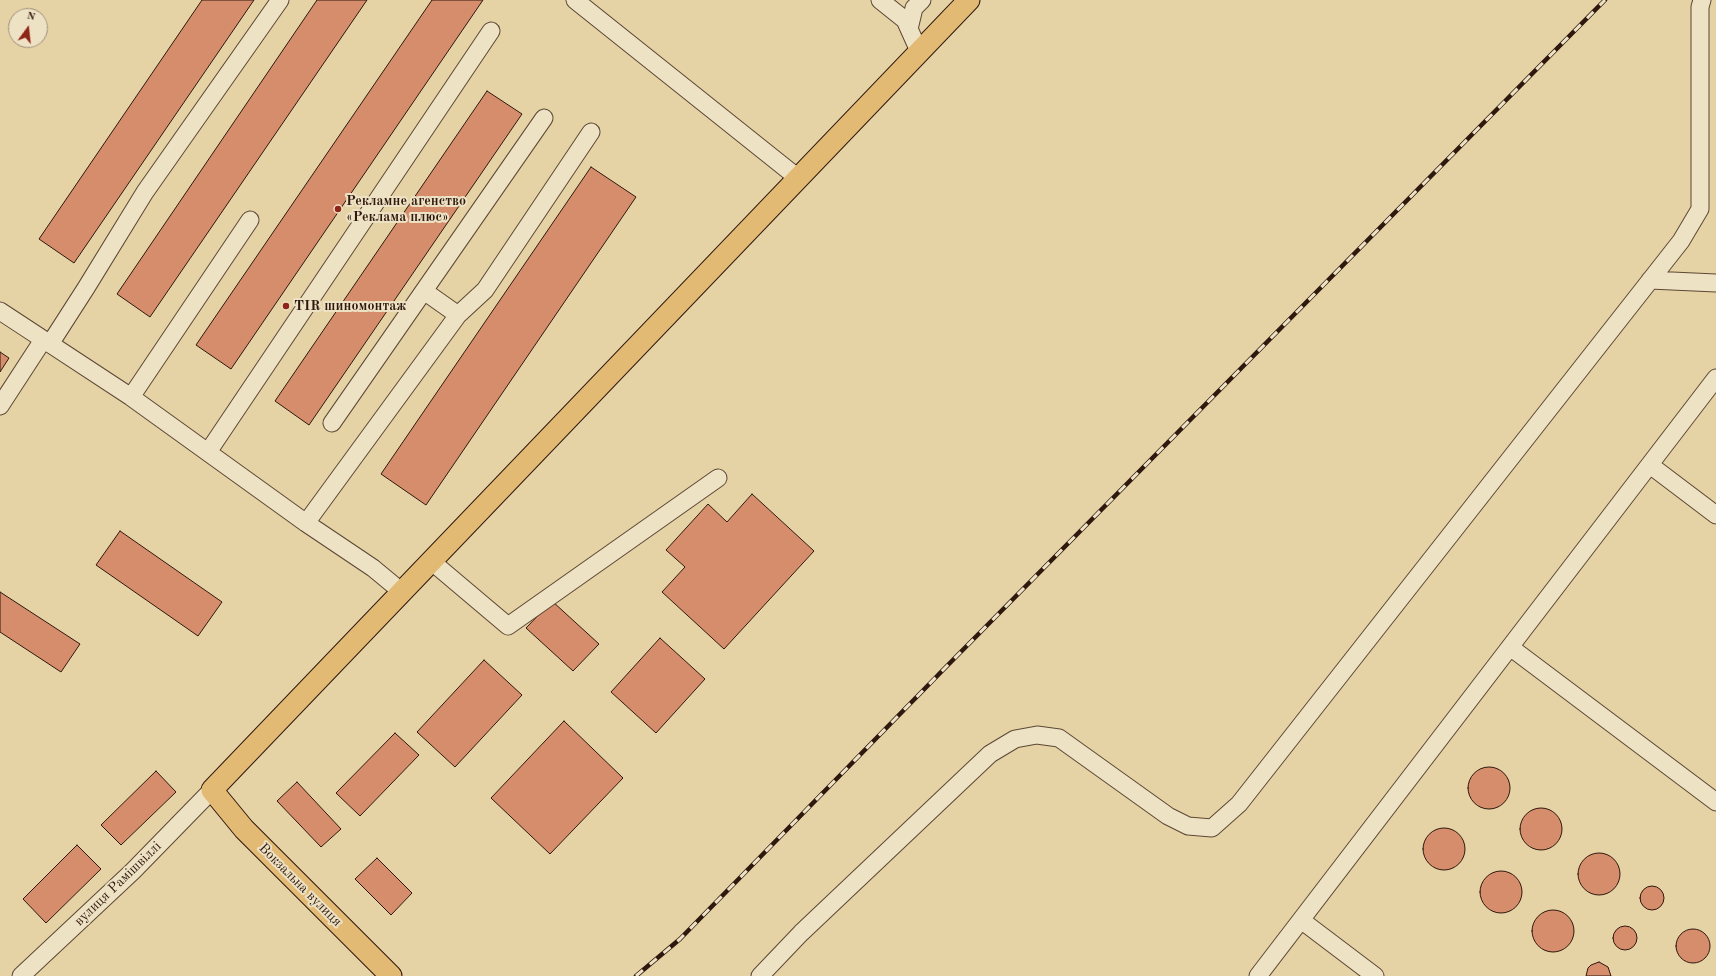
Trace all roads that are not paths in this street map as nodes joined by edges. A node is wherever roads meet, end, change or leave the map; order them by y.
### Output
1 (280, 0) edge
2 (575, 0) edge
3 (880, 0) edge
4 (922, 0) edge
5 (968, 0) edge
6 (1702, 0) edge
7 (909, 29) junction
8 (491, 31) dead end
9 (920, 50) junction
10 (544, 118) dead end
11 (591, 132) dead end
12 (798, 178) junction
13 (250, 220) dead end
14 (1650, 280) junction
15 (1716, 283) edge
16 (424, 291) junction
17 (0, 311) edge
18 (458, 315) junction
19 (47, 342) junction
20 (1716, 378) edge
21 (131, 397) junction
22 (0, 406) edge
23 (332, 423) dead end
24 (208, 452) junction
25 (1650, 465) junction
26 (718, 478) dead end
27 (1716, 515) edge
28 (306, 523) junction
29 (432, 561) junction
30 (402, 592) junction
31 (1510, 647) junction
32 (212, 790) junction
33 (1716, 802) edge
34 (1301, 920) junction
35 (21, 976) edge
36 (391, 976) edge
37 (760, 976) edge
38 (1258, 976) edge
39 (1375, 976) edge

1 - 19 street
2 - 12 street
3 - 7 street
4 - 7 street
5 - 9 main road
6 - 14 street
7 - 9 street
8 - 24 street
9 - 12 main road
10 - 16 street
11 - 18 street
12 - 29 main road
13 - 21 street
14 - 15 street
14 - 37 street
16 - 18 street
16 - 23 street
17 - 19 street
18 - 28 street
19 - 21 street
19 - 22 street
20 - 25 street
21 - 24 street
24 - 28 street
25 - 27 street
25 - 31 street
26 - 29 street
28 - 30 street
29 - 30 main road
30 - 32 main road
31 - 33 street
31 - 34 street
32 - 35 street, вулиця Рамішвіллі
32 - 36 main road, Вокзальна вулиця
34 - 38 street
34 - 39 street

